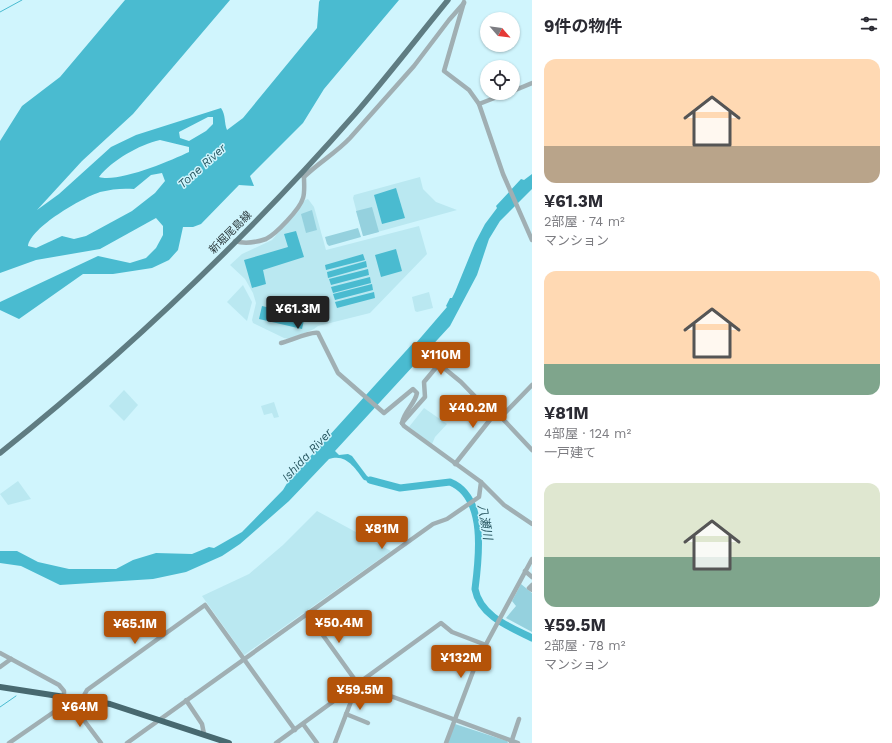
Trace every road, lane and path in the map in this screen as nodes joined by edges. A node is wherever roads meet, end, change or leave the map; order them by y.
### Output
1 (448, 0) edge
2 (465, 1) edge
3 (532, 84) edge
4 (520, 88) edge
5 (489, 100) edge
6 (478, 104) junction
7 (302, 175) junction
8 (532, 240) edge
9 (235, 241) junction
10 (280, 343) dead end
11 (532, 385) edge
12 (498, 417) junction
13 (402, 423) junction
14 (532, 450) edge
15 (0, 453) edge
16 (456, 464) junction
17 (481, 482) junction
18 (532, 524) edge
19 (532, 560) edge
20 (525, 571) junction
21 (532, 577) edge
22 (532, 585) edge
23 (532, 590) edge
24 (307, 614) junction
25 (486, 645) junction
26 (0, 653) edge
27 (11, 659) junction
28 (244, 659) junction
29 (0, 667) edge
30 (358, 684) junction
31 (0, 687) edge
32 (66, 698) junction
33 (82, 699) junction
34 (186, 700) junction
35 (346, 714) junction
36 (160, 719) junction
37 (519, 719) dead end
38 (454, 721) junction
39 (368, 723) dead end
40 (303, 724) junction
41 (295, 730) junction
42 (204, 734) junction
43 (511, 742) edge
44 (9, 743) edge
45 (101, 743) edge
46 (127, 743) edge
47 (228, 743) edge
48 (276, 743) edge
49 (317, 743) edge
50 (335, 743) edge
51 (446, 743) edge
52 (518, 743) edge

1 - 7 main road, 新堀尾島線
2 - 6 street
2 - 7 street
3 - 4 street
5 - 6 street
6 - 8 street
7 - 9 main road, 新堀尾島線
7 - 9 street
9 - 15 main road, 新堀尾島線
10 - 13 street
11 - 12 street
12 - 13 street
12 - 14 street
12 - 16 street
13 - 16 street
16 - 17 street
17 - 18 street
17 - 24 street
19 - 20 street
20 - 21 street
20 - 25 street
22 - 23 street
24 - 28 street
24 - 30 street
25 - 30 street
25 - 38 street
26 - 27 street
27 - 29 street
27 - 32 street
28 - 33 street
28 - 34 street
28 - 41 street
30 - 35 street
30 - 38 street
30 - 40 street
31 - 32 highway
32 - 33 highway
32 - 44 street
32 - 45 street
33 - 36 highway
34 - 36 street
34 - 42 street
35 - 39 street
35 - 50 street
36 - 42 highway
36 - 46 street
37 - 43 street
38 - 43 street
38 - 51 street
40 - 41 street
40 - 49 street
41 - 48 street
42 - 47 highway
43 - 52 street

